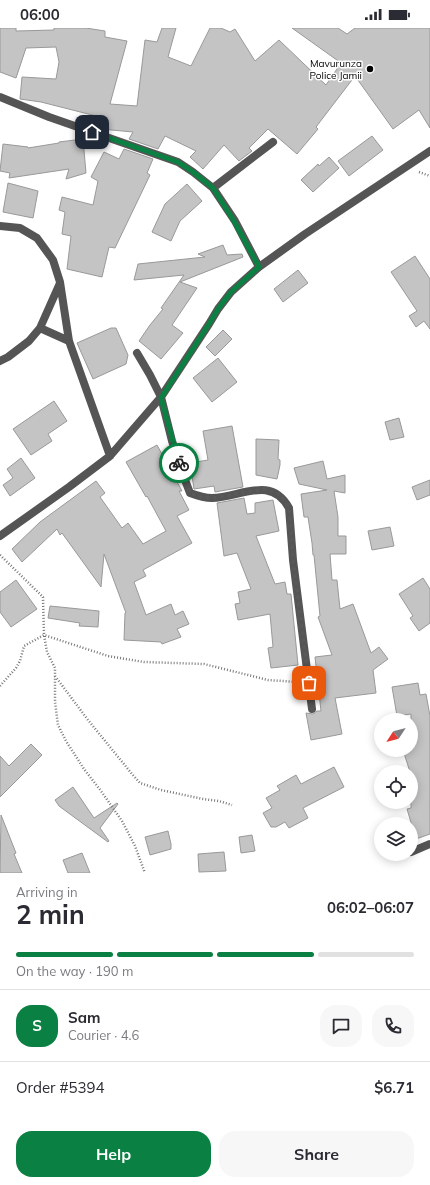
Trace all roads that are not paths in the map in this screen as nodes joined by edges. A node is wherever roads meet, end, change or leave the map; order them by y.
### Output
1 (0, 97) edge
2 (273, 142) dead end
3 (430, 151) edge
4 (213, 188) junction
5 (0, 226) edge
6 (259, 267) junction
7 (60, 282) junction
8 (40, 328) junction
9 (68, 341) junction
10 (136, 353) dead end
11 (0, 361) edge
12 (161, 398) junction
13 (110, 456) junction
14 (0, 536) edge
15 (312, 709) dead end
16 (430, 844) edge
17 (418, 849) edge

1 - 4 street
2 - 4 street
3 - 6 street
4 - 6 street
5 - 7 street
6 - 12 street
7 - 8 street
7 - 9 street
8 - 9 street
8 - 11 street
9 - 13 street
10 - 12 street
12 - 13 street
12 - 15 street
13 - 14 street
16 - 17 street

